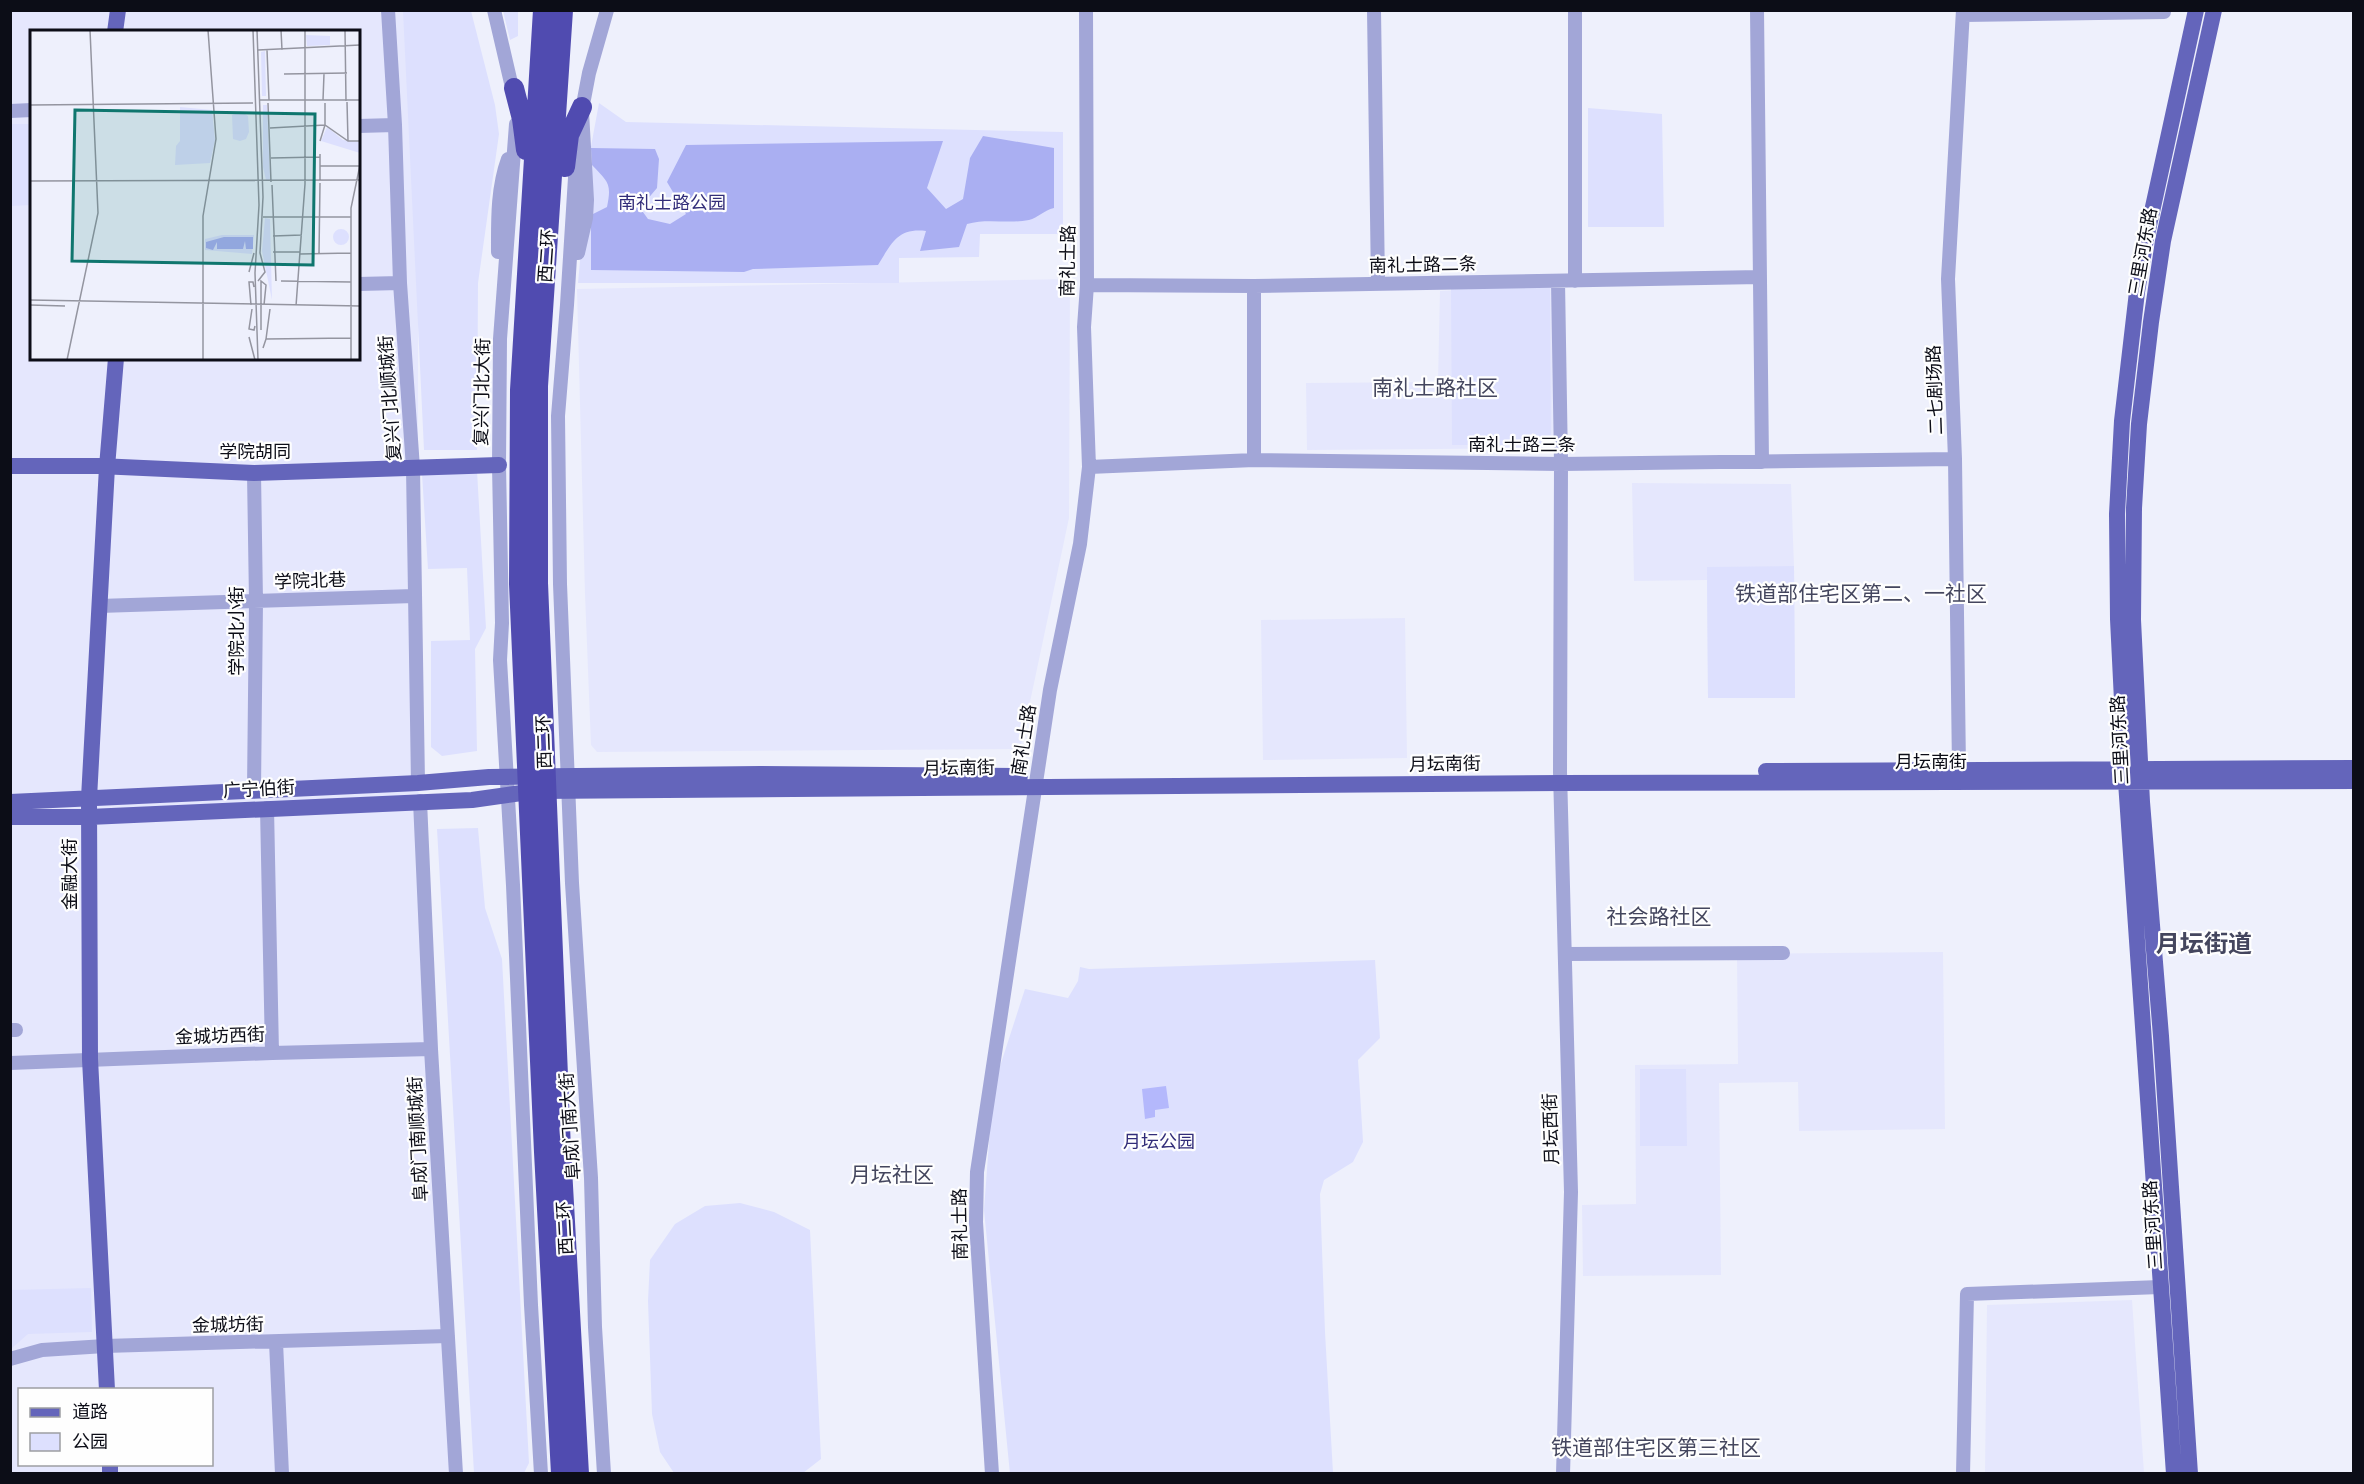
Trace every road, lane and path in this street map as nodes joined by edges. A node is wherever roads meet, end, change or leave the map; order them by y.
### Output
1 (118, 10) edge
2 (126, 10) edge
3 (388, 10) edge
4 (494, 10) edge
5 (543, 10) edge
6 (563, 10) edge
7 (607, 10) edge
8 (1086, 10) edge
9 (1374, 10) edge
10 (1575, 10) edge
11 (1757, 10) edge
12 (2196, 10) edge
13 (2214, 10) edge
14 (2164, 12) edge
15 (1963, 13) edge
16 (116, 30) edge
17 (124, 30) edge
18 (514, 88) junction
19 (582, 107) junction
20 (30, 110) edge
21 (10, 111) edge
22 (395, 125) junction
23 (360, 126) edge
24 (541, 194) junction
25 (1760, 277) junction
26 (1575, 280) junction
27 (1558, 281) junction
28 (400, 283) junction
29 (1378, 283) junction
30 (360, 284) edge
31 (1087, 285) junction
32 (1254, 286) junction
33 (108, 360) edge
34 (116, 360) edge
35 (1955, 459) junction
36 (1254, 460) junction
37 (1762, 462) junction
38 (1561, 464) junction
39 (499, 465) junction
40 (10, 466) edge
41 (103, 467) junction
42 (1089, 467) junction
43 (413, 468) junction
44 (254, 473) junction
45 (528, 584) junction
46 (414, 596) junction
47 (256, 601) junction
48 (99, 606) junction
49 (2354, 768) edge
50 (1959, 769) junction
51 (2134, 776) junction
52 (506, 777) junction
53 (1561, 777) junction
54 (1036, 781) junction
55 (2354, 781) edge
56 (418, 783) junction
57 (567, 783) junction
58 (536, 784) junction
59 (254, 790) junction
60 (508, 795) junction
61 (85, 798) junction
62 (420, 801) junction
63 (10, 802) edge
64 (267, 808) junction
65 (85, 817) junction
66 (10, 818) edge
67 (572, 884) junction
68 (513, 885) junction
69 (542, 885) junction
70 (1783, 953) dead end
71 (1565, 954) junction
72 (431, 1049) junction
73 (272, 1053) junction
74 (86, 1059) junction
75 (10, 1063) edge
76 (2160, 1287) junction
77 (448, 1336) junction
78 (276, 1342) junction
79 (105, 1346) junction
80 (10, 1359) edge
81 (107, 1388) edge
82 (282, 1473) edge
83 (456, 1473) edge
84 (541, 1473) edge
85 (561, 1473) edge
86 (579, 1473) edge
87 (604, 1473) edge
88 (992, 1473) edge
89 (1563, 1473) edge
90 (1963, 1473) edge
91 (2174, 1473) edge
92 (2190, 1473) edge

1 - 16 main road
2 - 17 main road
3 - 22 street, 复兴门北顺城街
4 - 18 street
5 - 24 highway, 西二环
6 - 24 highway, 西二环
7 - 19 street
8 - 31 street, 南礼士路
9 - 29 street
10 - 26 street
11 - 25 street
12 - 51 main road, 三里河东路
13 - 51 main road, 三里河东路
14 - 15 street
15 - 35 street, 二七剧场路
18 - 24 highway
18 - 39 street, 复兴门北大街
19 - 24 highway
19 - 57 street
20 - 21 street
22 - 23 street
22 - 28 street, 复兴门北顺城街
24 - 45 highway, 西二环
25 - 26 street, 南礼士路二条
25 - 37 street
26 - 27 street, 南礼士路二条
27 - 29 street, 南礼士路二条
27 - 38 street, 月坛西街
28 - 30 street
28 - 43 street, 复兴门北顺城街
29 - 32 street, 南礼士路二条
31 - 32 street, 南礼士路二条
31 - 42 street, 南礼士路
32 - 36 street
33 - 41 main road
34 - 41 main road
35 - 37 street, 南礼士路三条
35 - 50 street, 二七剧场路
36 - 38 street, 南礼士路三条
36 - 42 street, 南礼士路三条
37 - 38 street, 南礼士路三条
38 - 53 street, 月坛西街
39 - 43 main road, 学院胡同
39 - 52 street, 复兴门北大街
40 - 41 main road, 学院胡同
41 - 44 main road, 学院胡同
41 - 48 main road
41 - 61 main road
42 - 54 street, 南礼士路
43 - 44 main road, 学院胡同
43 - 46 street, 复兴门北顺城街
44 - 47 street, 学院北小街
45 - 85 highway, 西二环
45 - 86 highway, 西二环
46 - 47 street, 学院北巷
46 - 56 street, 复兴门北顺城街
47 - 48 street, 学院北巷
47 - 59 street, 学院北小街
48 - 61 main road
49 - 51 main road, 月坛南街
50 - 51 main road, 月坛南街
50 - 53 main road, 月坛南街
51 - 53 main road, 月坛南街
51 - 55 main road, 月坛南街
51 - 76 main road, 三里河东路
51 - 92 main road, 三里河东路
52 - 56 main road, 广宁伯街
52 - 58 main road, 广宁伯街
52 - 60 street, 复兴门北大街
53 - 54 main road, 月坛南街
53 - 71 street, 月坛西街
54 - 57 main road, 月坛南街
54 - 88 street, 南礼士路
56 - 59 main road, 广宁伯街
57 - 58 main road, 月坛南街
57 - 67 street, 阜成门南大街
58 - 60 main road, 广宁伯街
58 - 69 street
59 - 61 main road, 广宁伯街
60 - 62 main road, 广宁伯街
60 - 68 street
61 - 63 main road, 广宁伯街
61 - 65 main road, 金融大街
62 - 64 main road, 广宁伯街
62 - 72 street, 阜成门南顺城街
64 - 65 main road, 广宁伯街
64 - 73 street
65 - 66 main road, 广宁伯街
65 - 74 main road, 金融大街
67 - 69 street
67 - 87 street, 阜成门南大街
68 - 69 street
68 - 84 street
70 - 71 street
71 - 89 street, 月坛西街
72 - 73 street, 金城坊西街
72 - 77 street, 阜成门南顺城街
73 - 74 street, 金城坊西街
74 - 75 street, 金城坊西街
74 - 79 main road, 金融大街
76 - 90 street
76 - 91 main road, 三里河东路
77 - 78 street, 金城坊街
77 - 83 street, 阜成门南顺城街
78 - 79 street, 金城坊街
78 - 82 street
79 - 80 street, 金城坊街
79 - 81 main road, 金融大街

